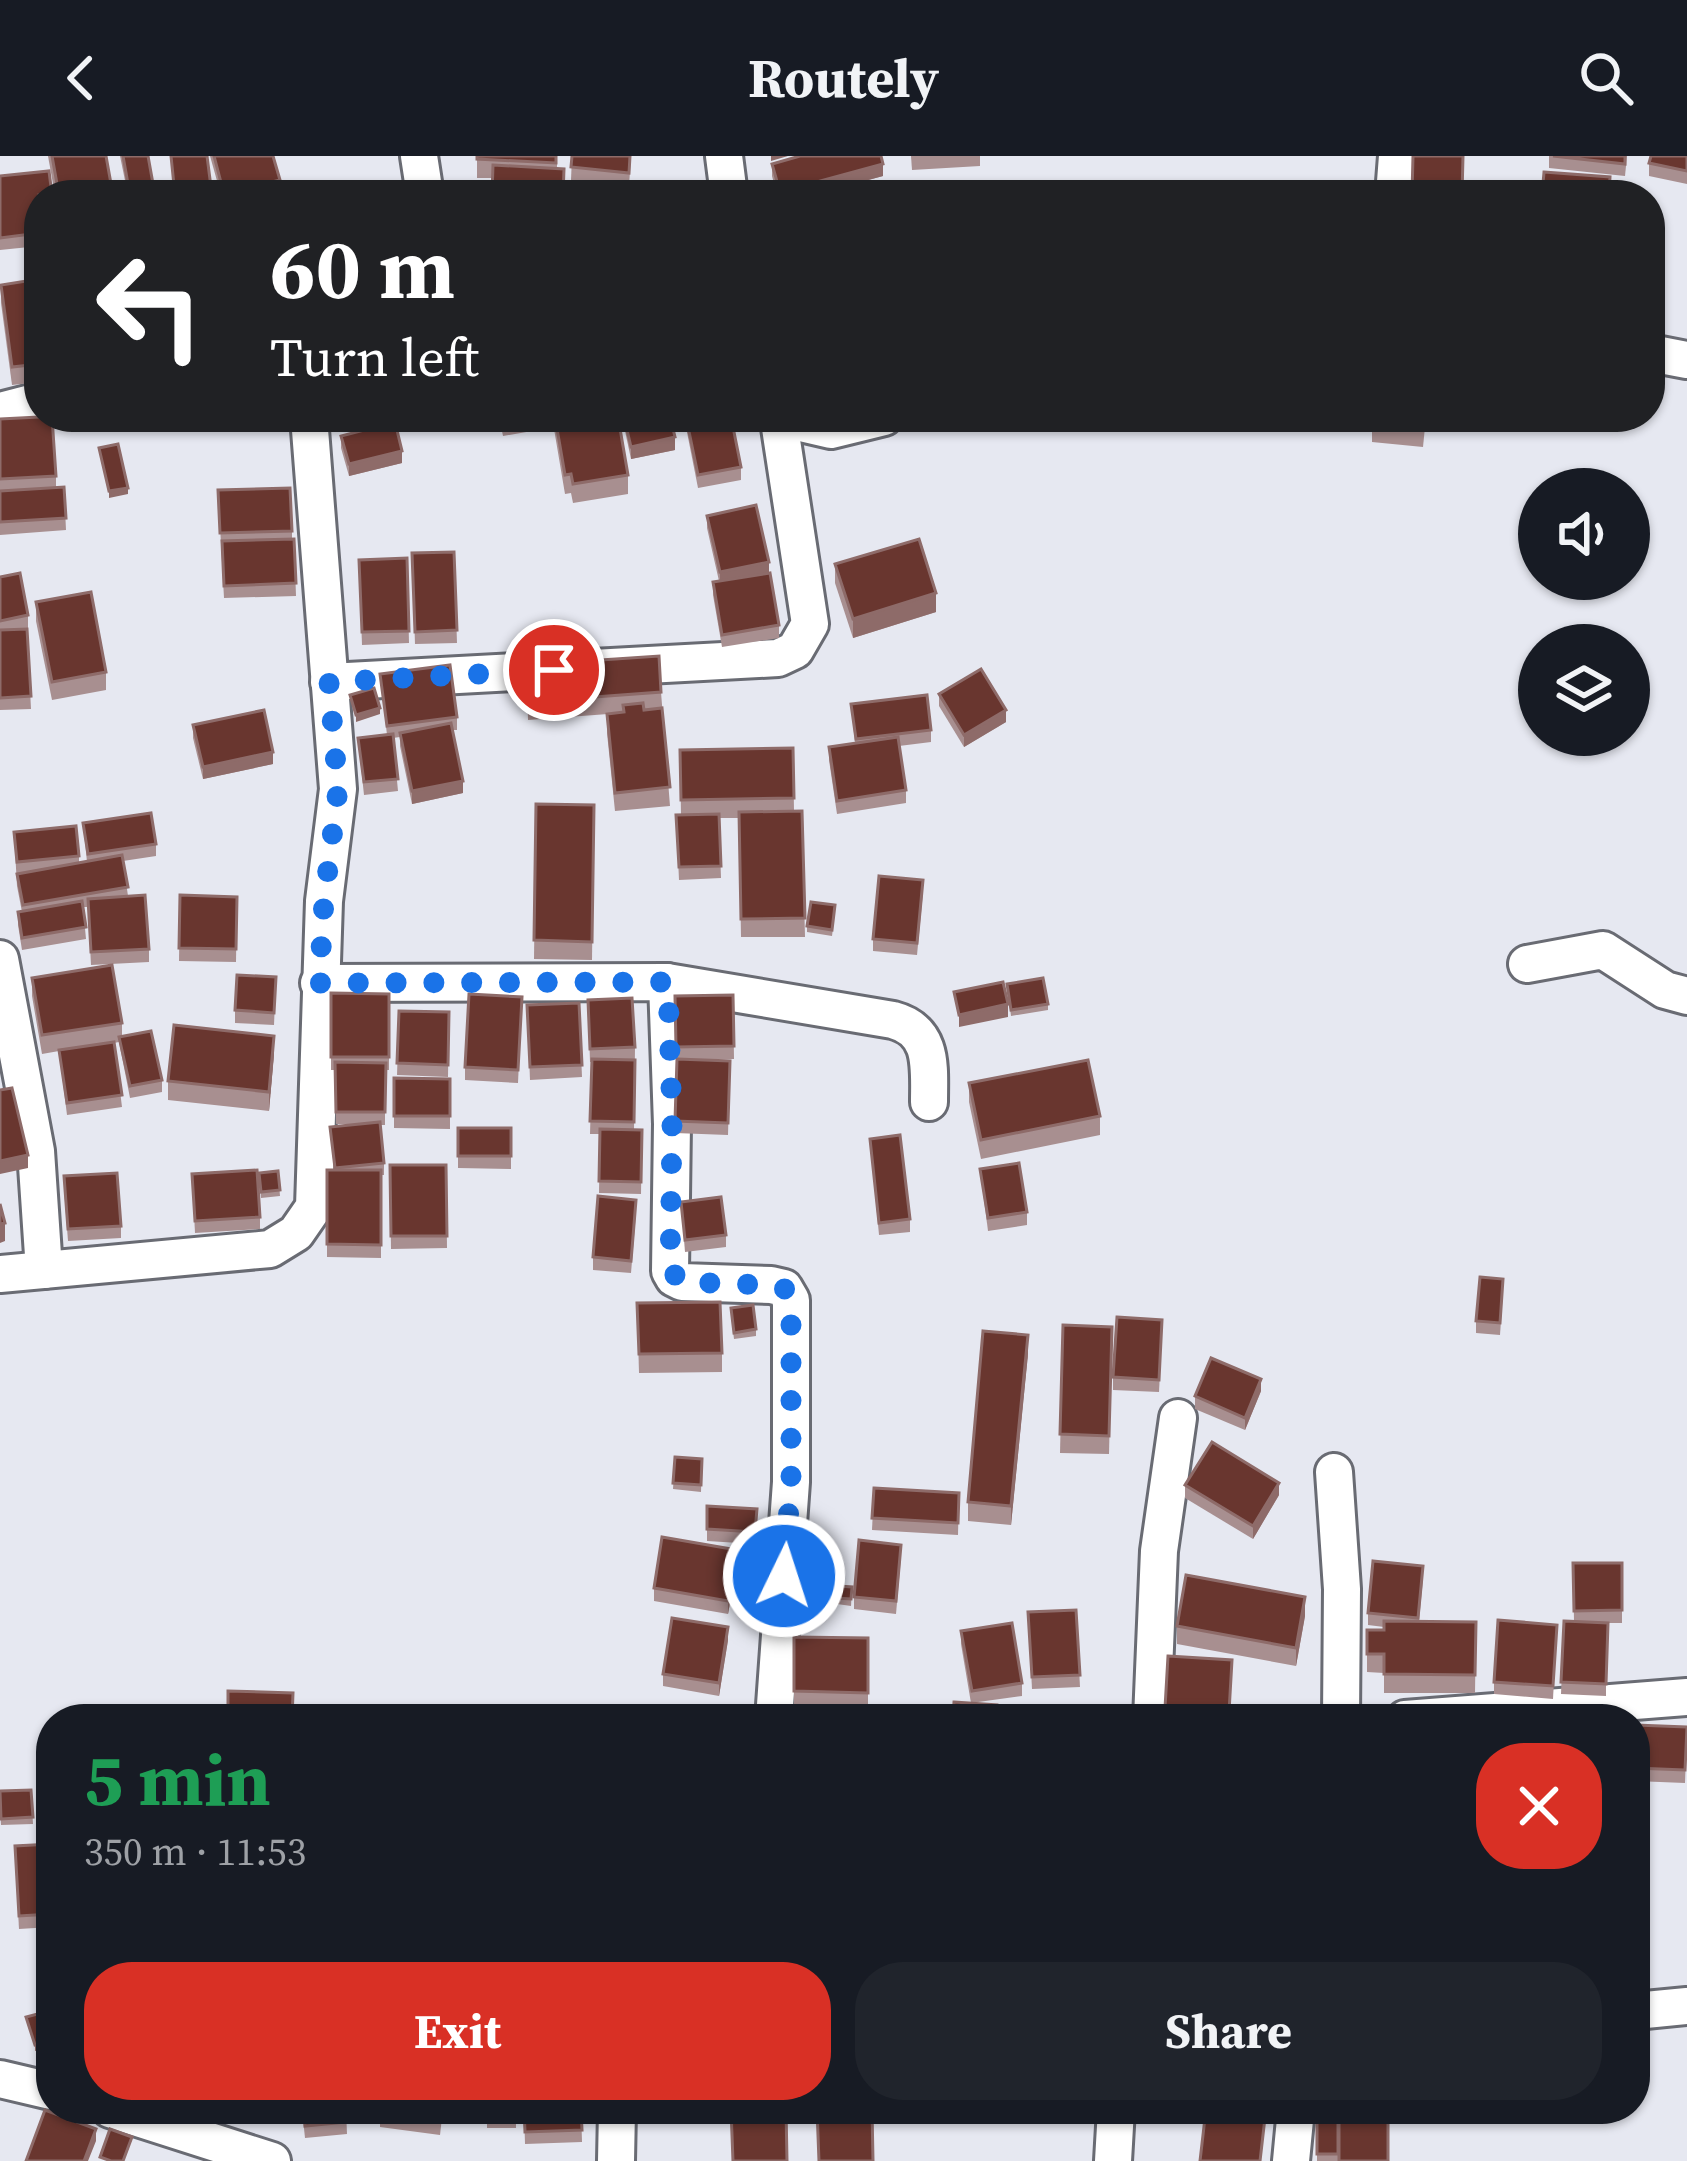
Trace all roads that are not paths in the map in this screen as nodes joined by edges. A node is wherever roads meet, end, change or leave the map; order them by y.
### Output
1 (310, 432) edge
2 (779, 432) edge
3 (329, 682) junction
4 (0, 959) edge
5 (1527, 964) dead end
6 (668, 982) junction
7 (319, 983) junction
8 (1687, 996) edge
9 (929, 1102) dead end
10 (44, 1270) junction
11 (0, 1274) edge
12 (1178, 1418) dead end
13 (1334, 1472) dead end
14 (1687, 1697) edge
15 (775, 1704) edge
16 (1153, 1704) edge
17 (1342, 1704) edge
18 (1597, 1704) edge
19 (1687, 2006) edge
20 (1650, 2010) edge
21 (0, 2079) edge
22 (36, 2087) edge
23 (157, 2124) edge
24 (617, 2124) edge
25 (1115, 2124) edge
26 (1295, 2124) edge
27 (272, 2161) edge
28 (616, 2161) edge
29 (1113, 2161) edge
30 (1291, 2161) edge

1 - 3 street
2 - 3 street
3 - 7 street
4 - 10 street
5 - 8 street
6 - 7 street
6 - 9 street
6 - 15 street
7 - 10 street
10 - 11 street
12 - 16 street
13 - 17 street
14 - 18 street
19 - 20 street
21 - 22 street
23 - 27 street
24 - 28 street
25 - 29 street
26 - 30 street

